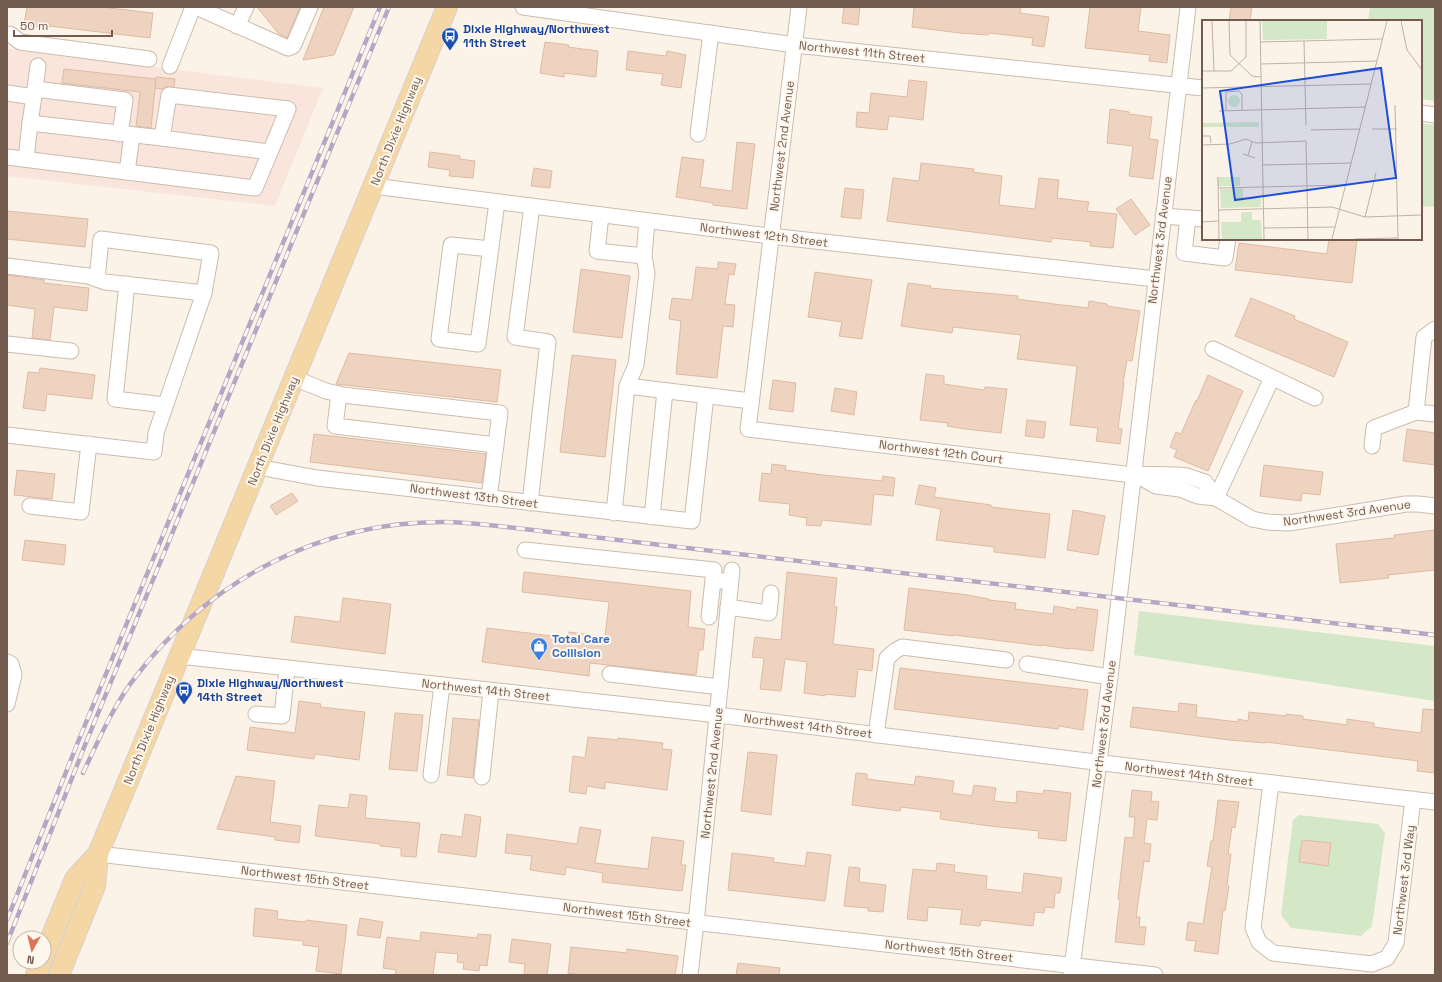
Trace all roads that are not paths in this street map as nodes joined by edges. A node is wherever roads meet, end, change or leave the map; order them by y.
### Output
1 (195, 7) edge
2 (246, 7) edge
3 (310, 7) edge
4 (447, 7) edge
5 (522, 7) edge
6 (799, 7) edge
7 (1188, 7) edge
8 (238, 26) junction
9 (711, 33) junction
10 (7, 34) edge
11 (795, 44) junction
12 (150, 59) dead end
13 (38, 66) dead end
14 (170, 66) dead end
15 (1178, 85) junction
16 (1202, 88) edge
17 (7, 93) edge
18 (34, 93) junction
19 (1422, 113) edge
20 (1435, 115) edge
21 (30, 123) junction
22 (126, 134) junction
23 (698, 134) dead end
24 (162, 138) junction
25 (269, 152) junction
26 (7, 157) edge
27 (26, 159) junction
28 (127, 172) junction
29 (373, 186) junction
30 (497, 202) junction
31 (532, 206) junction
32 (601, 215) junction
33 (1163, 216) junction
34 (1188, 218) junction
35 (1202, 219) edge
36 (648, 221) junction
37 (770, 236) junction
38 (1228, 240) edge
39 (491, 249) junction
40 (644, 256) junction
41 (7, 266) edge
42 (97, 279) junction
43 (1156, 279) junction
44 (127, 284) junction
45 (204, 293) junction
46 (1435, 329) edge
47 (7, 344) edge
48 (1213, 349) dead end
49 (71, 351) dead end
50 (294, 378) junction
51 (1272, 378) junction
52 (627, 386) junction
53 (665, 391) junction
54 (339, 394) junction
55 (706, 396) junction
56 (1315, 398) dead end
57 (751, 401) junction
58 (165, 405) junction
59 (1416, 412) junction
60 (1435, 414) edge
61 (748, 429) joint
62 (7, 435) edge
63 (89, 444) junction
64 (496, 446) junction
65 (1372, 446) dead end
66 (258, 467) junction
67 (1134, 473) junction
68 (489, 498) junction
69 (1216, 498) junction
70 (530, 503) junction
71 (30, 506) dead end
72 (1435, 506) edge
73 (614, 513) junction
74 (652, 517) junction
75 (525, 550) dead end
76 (713, 580) junction
77 (771, 593) dead end
78 (728, 607) junction
79 (709, 617) dead end
80 (180, 656) junction
81 (1006, 660) dead end
82 (7, 662) edge
83 (1027, 664) dead end
84 (287, 668) junction
85 (610, 674) dead end
86 (1110, 677) junction
87 (442, 685) junction
88 (720, 687) junction
89 (491, 691) junction
90 (7, 704) edge
91 (256, 714) dead end
92 (718, 715) junction
93 (876, 735) junction
94 (1100, 763) junction
95 (431, 775) dead end
96 (482, 777) dead end
97 (1271, 783) junction
98 (1413, 799) junction
99 (1435, 802) edge
100 (98, 854) junction
101 (696, 923) junction
102 (52, 935) edge
103 (1072, 970) edge
104 (59, 975) edge
105 (690, 975) edge
106 (1154, 975) edge

1 - 8 street
1 - 14 street
2 - 8 street
3 - 8 street
4 - 29 main road, North Dixie Highway
5 - 9 street, Northwest 11th Street
6 - 11 street, Northwest 2nd Avenue
7 - 15 street, Northwest 3rd Avenue
9 - 11 street, Northwest 11th Street
9 - 23 street
10 - 12 street
11 - 15 street, Northwest 11th Street
11 - 37 street, Northwest 2nd Avenue
13 - 18 street
15 - 16 street, Northwest 11th Street
15 - 33 street, Northwest 3rd Avenue
17 - 18 street
18 - 21 street
18 - 22 street
19 - 20 street
21 - 22 street
21 - 27 street
22 - 24 street
22 - 28 street
24 - 25 street
24 - 25 street
25 - 28 street
26 - 27 street
27 - 28 street
29 - 30 street, Northwest 12th Street
29 - 50 main road, North Dixie Highway
30 - 31 street, Northwest 12th Street
30 - 39 street
31 - 32 street, Northwest 12th Street
31 - 70 street
32 - 36 street, Northwest 12th Street
32 - 40 street
33 - 34 street
33 - 43 street, Northwest 3rd Avenue
34 - 35 street
34 - 38 street
36 - 37 street, Northwest 12th Street
36 - 40 street
37 - 43 street, Northwest 12th Street
37 - 57 street, Northwest 2nd Avenue
39 - 39 street
40 - 52 street
41 - 42 street
42 - 44 street
42 - 45 street
43 - 67 street, Northwest 3rd Avenue
44 - 45 street
44 - 58 street
45 - 58 street
46 - 59 street
47 - 49 street
48 - 51 street
50 - 54 street
50 - 66 main road, North Dixie Highway
51 - 56 street
51 - 69 street
52 - 53 street
52 - 73 street
53 - 55 street
53 - 74 street
54 - 64 street
54 - 64 street
55 - 57 street
55 - 74 street, Northwest 13th Street
57 - 61 street, Northwest 2nd Avenue
58 - 63 street
59 - 60 street
59 - 65 street
61 - 67 street, Northwest 12th Court
62 - 63 street
63 - 71 street
64 - 68 street
66 - 68 street, Northwest 13th Street
66 - 80 main road, North Dixie Highway
67 - 69 street, Northwest 3rd Avenue
67 - 86 street, Northwest 3rd Avenue
68 - 70 street, Northwest 13th Street
69 - 72 street, Northwest 3rd Avenue
70 - 73 street, Northwest 13th Street
73 - 74 street, Northwest 13th Street
75 - 76 street
76 - 78 street, Northwest 2nd Avenue
76 - 79 street
77 - 78 street
78 - 88 street, Northwest 2nd Avenue
80 - 84 street, Northwest 14th Street
80 - 100 main road, North Dixie Highway
81 - 93 street
82 - 90 street
83 - 86 street
84 - 87 street, Northwest 14th Street
84 - 91 street
85 - 88 street
86 - 94 street, Northwest 3rd Avenue
87 - 89 street, Northwest 14th Street
87 - 95 street
88 - 92 street, Northwest 2nd Avenue
89 - 92 street, Northwest 14th Street
89 - 96 street
92 - 93 street, Northwest 14th Street
92 - 101 street, Northwest 2nd Avenue
93 - 94 street, Northwest 14th Street
94 - 97 street, Northwest 14th Street
94 - 103 street, Northwest 3rd Avenue
97 - 98 street, Northwest 14th Street
97 - 98 street, Northwest 3rd Way
98 - 99 street, Northwest 14th Street
100 - 101 street, Northwest 15th Street
100 - 102 main road, North Dixie Highway
100 - 104 main road, North Dixie Highway
101 - 103 street, Northwest 15th Street
101 - 105 street, Northwest 2nd Avenue
103 - 106 street, Northwest 15th Street

